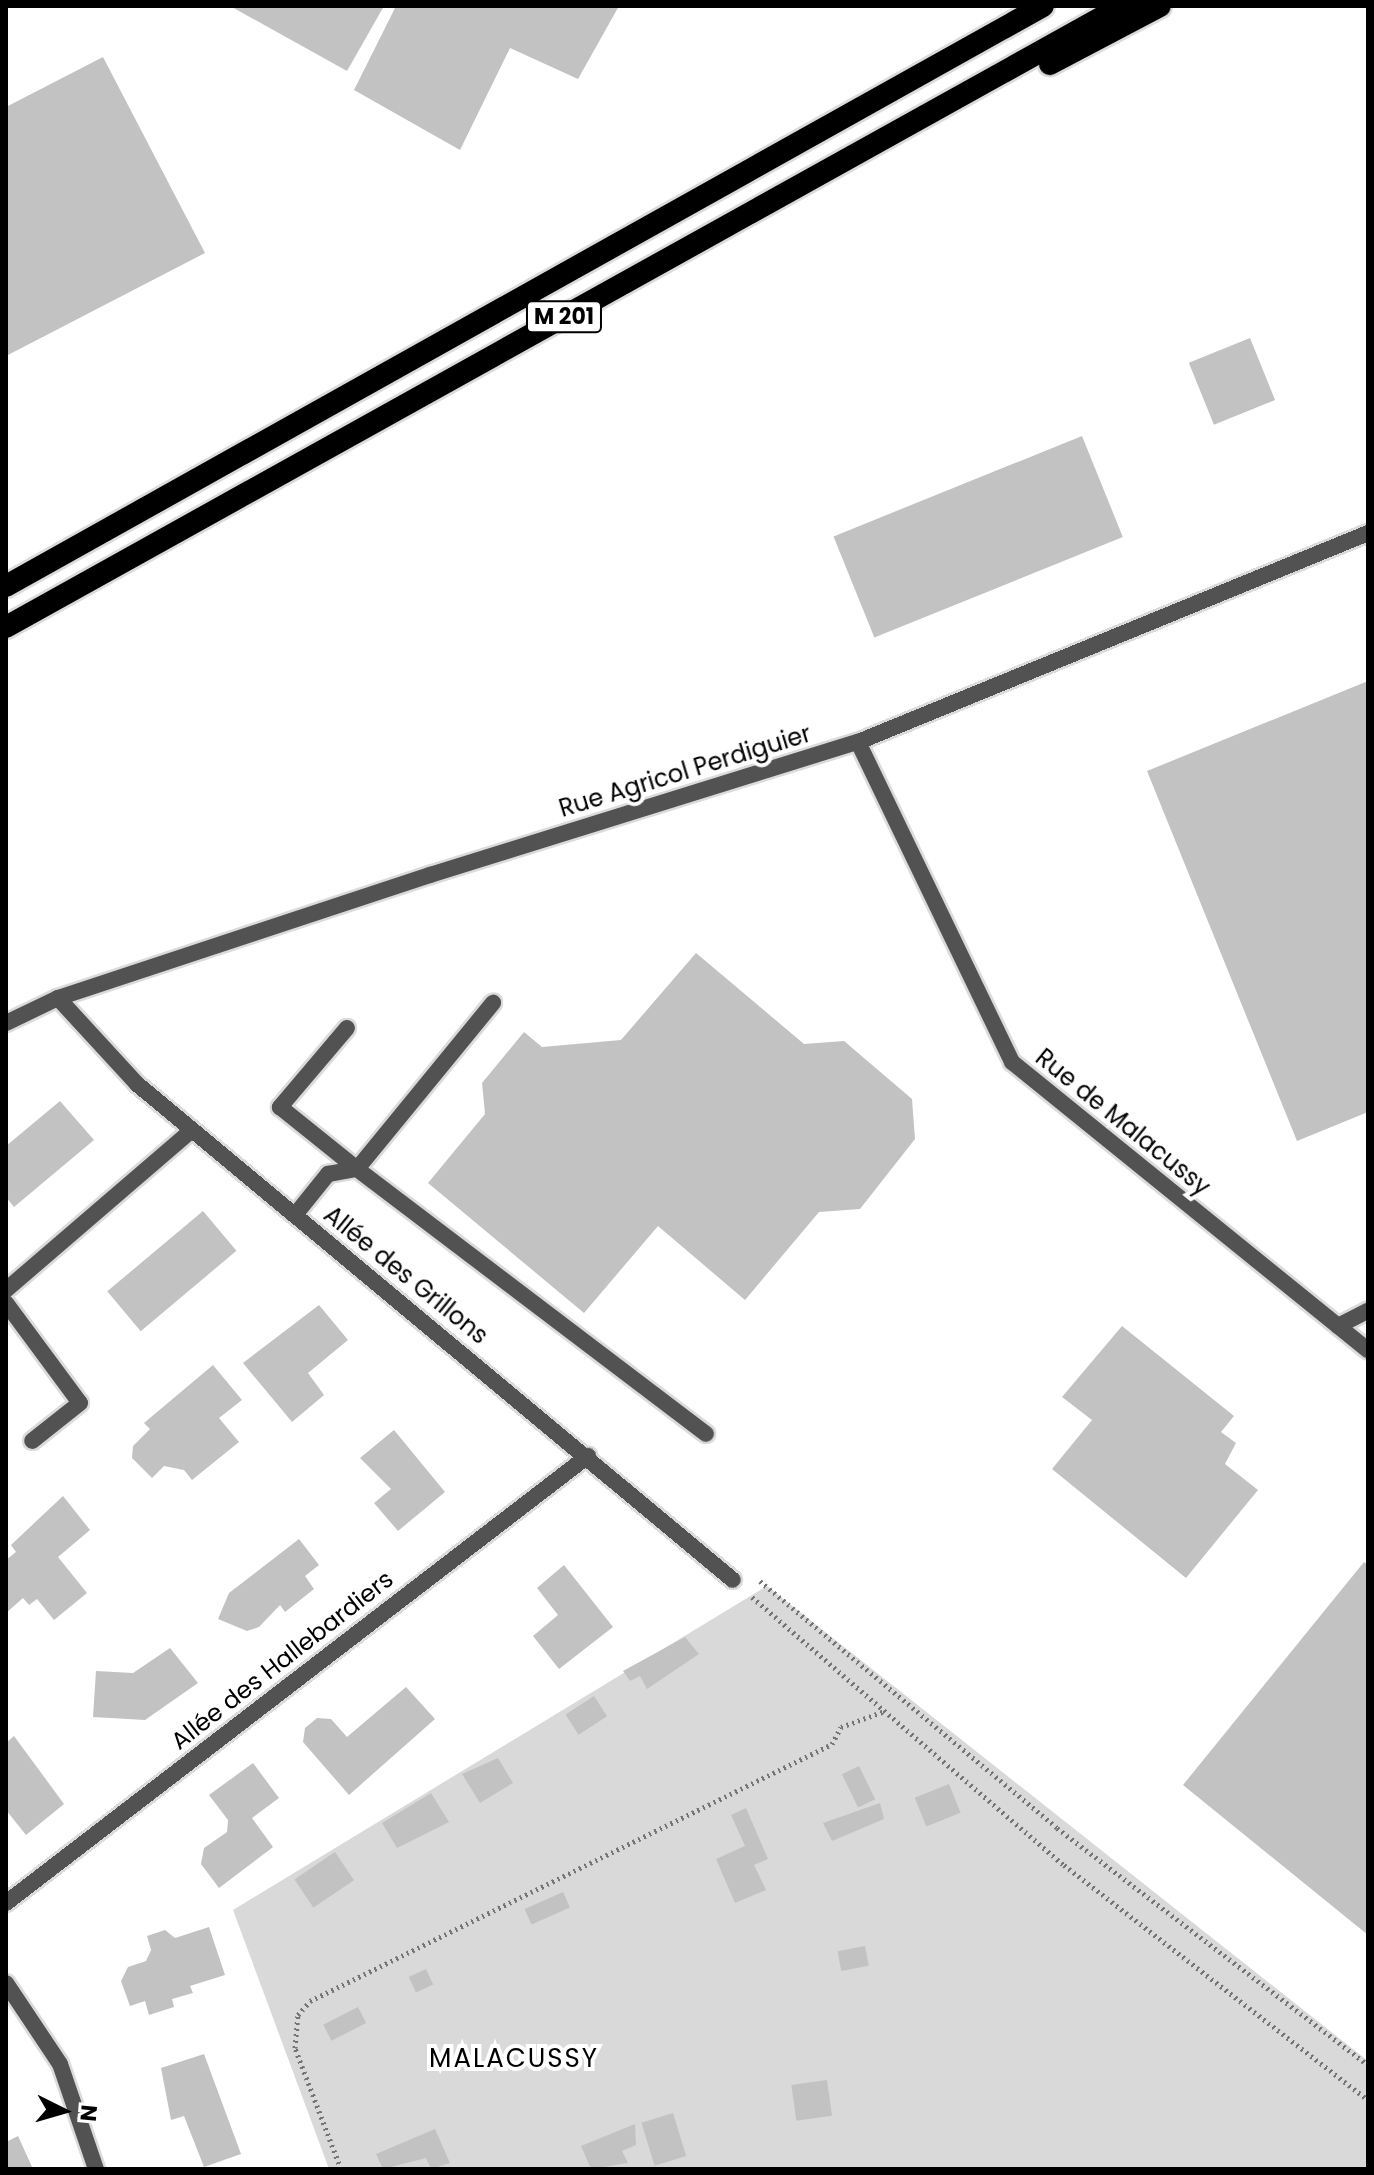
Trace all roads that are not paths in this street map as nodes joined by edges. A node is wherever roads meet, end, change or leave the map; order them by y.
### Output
1 (1033, 6) edge
2 (1043, 6) edge
3 (1122, 6) edge
4 (1160, 6) edge
5 (1012, 24) junction
6 (963, 98) junction
7 (1368, 533) edge
8 (6, 586) edge
9 (6, 627) edge
10 (858, 742) junction
11 (58, 998) junction
12 (493, 1003) dead end
13 (6, 1023) edge
14 (347, 1028) dead end
15 (192, 1130) junction
16 (357, 1169) junction
17 (295, 1215) junction
18 (6, 1290) edge
19 (6, 1303) edge
20 (1368, 1311) edge
21 (1338, 1326) junction
22 (1368, 1350) edge
23 (706, 1434) dead end
24 (32, 1441) dead end
25 (588, 1456) junction
26 (733, 1580) road end
27 (6, 1903) edge
28 (6, 1983) edge
29 (96, 2169) edge

1 - 5 highway
2 - 5 highway, M 201
3 - 6 highway, M 201
4 - 6 highway
5 - 8 highway, M 201
6 - 9 highway, M 201
7 - 10 street, Rue Agricol Perdiguier
10 - 11 street, Rue Agricol Perdiguier
10 - 21 street, Rue de Malacussy
11 - 13 street, Rue Agricol Perdiguier
11 - 15 street, Allée des Grillons
12 - 16 street
14 - 16 street
15 - 17 street, Allée des Grillons
15 - 18 street
16 - 17 street
16 - 23 street
17 - 25 street, Allée des Grillons
19 - 24 street
20 - 21 street
21 - 22 street, Rue de Malacussy
25 - 26 street, Allée des Grillons
25 - 27 street, Allée des Hallebardiers
28 - 29 street

